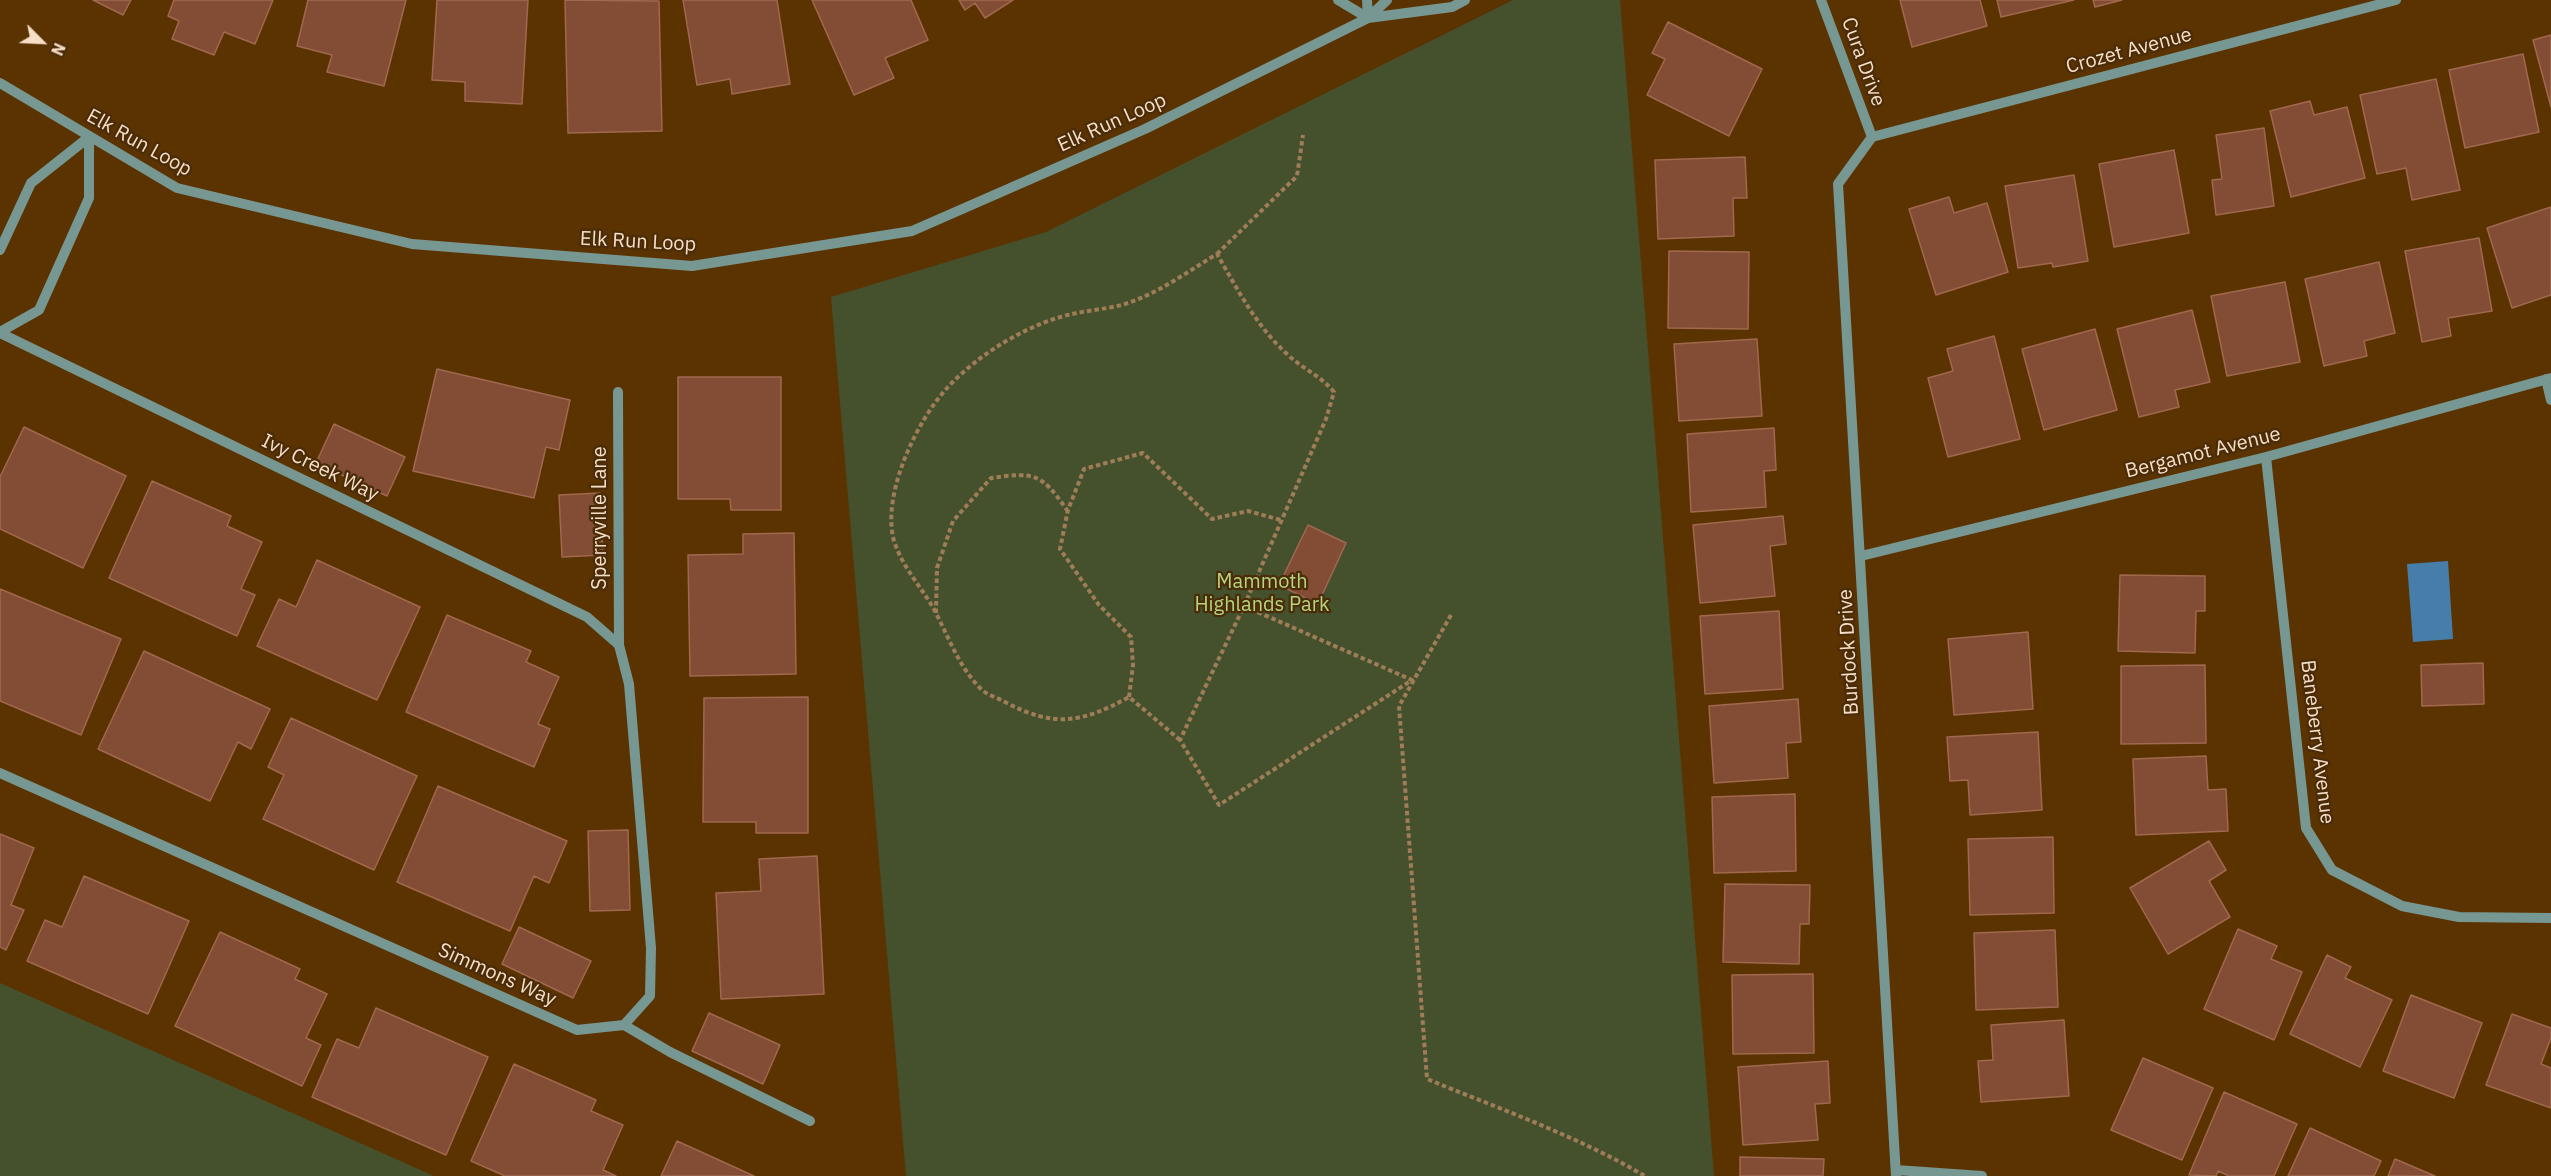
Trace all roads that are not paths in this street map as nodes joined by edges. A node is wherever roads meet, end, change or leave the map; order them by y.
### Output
1 (1338, 0) edge
2 (1367, 0) edge
3 (1387, 0) edge
4 (1465, 0) edge
5 (1821, 0) edge
6 (2396, 0) edge
7 (1368, 18) junction
8 (0, 83) edge
9 (1872, 136) junction
10 (89, 137) junction
11 (0, 250) edge
12 (0, 332) edge
13 (2548, 378) edge
14 (618, 392) dead end
15 (2551, 400) edge
16 (2266, 457) junction
17 (1861, 556) junction
18 (619, 645) junction
19 (0, 773) edge
20 (2551, 918) edge
21 (624, 1025) junction
22 (810, 1120) dead end
23 (1896, 1173) edge
24 (1982, 1176) edge

1 - 7 street
2 - 7 street
3 - 7 street, Elk Run Loop
4 - 7 street, Elk Run Loop
5 - 9 street, Cura Drive
6 - 9 street, Crozet Avenue
7 - 10 street, Elk Run Loop
8 - 10 street, Elk Run Loop
9 - 17 street, Burdock Drive
10 - 11 street
10 - 12 street
12 - 18 street, Ivy Creek Way
13 - 15 street
13 - 16 street, Bergamot Avenue
14 - 18 street, Sperryville Lane
16 - 17 street, Bergamot Avenue
16 - 20 street, Baneberry Avenue
17 - 23 street, Burdock Drive
18 - 21 street
19 - 21 street, Simmons Way
21 - 22 street
23 - 24 street

